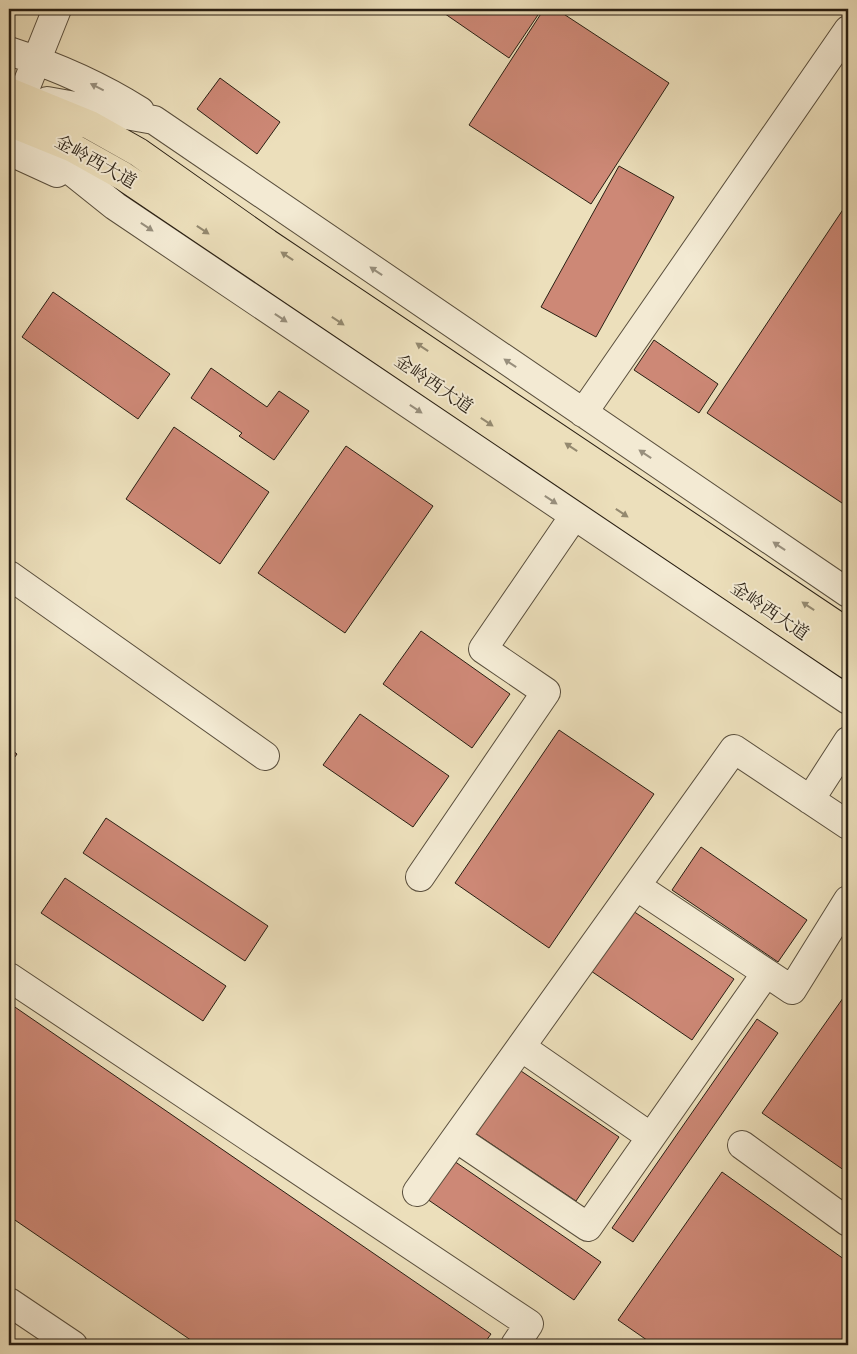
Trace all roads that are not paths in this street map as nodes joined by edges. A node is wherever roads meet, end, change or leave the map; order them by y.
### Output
1 (57, 9) edge
2 (848, 30) edge
3 (9, 51) edge
4 (37, 60) junction
5 (13, 92) edge
6 (154, 120) junction
7 (9, 124) edge
8 (9, 151) edge
9 (115, 206) junction
10 (584, 413) junction
11 (574, 516) junction
12 (9, 575) edge
13 (845, 584) edge
14 (848, 633) edge
15 (848, 665) edge
16 (848, 700) edge
17 (848, 741) edge
18 (264, 756) dead end
19 (810, 800) junction
20 (848, 825) edge
21 (420, 877) dead end
22 (636, 886) junction
23 (848, 900) edge
24 (766, 973) junction
25 (9, 977) edge
26 (521, 1047) junction
27 (651, 1137) junction
28 (456, 1138) junction
29 (742, 1145) dead end
30 (418, 1192) dead end
31 (848, 1222) edge
32 (9, 1302) edge
33 (74, 1345) edge
34 (514, 1345) edge

1 - 4 street
2 - 10 street
3 - 4 street
4 - 5 street
6 -> 4 street
5 - 6 street
5 - 7 street
14 -> 5 main road, 金岭西大道
10 -> 6 street
7 - 9 street
7 -> 15 main road, 金岭西大道
8 - 9 street
9 -> 11 street
13 -> 10 street
11 - 16 street
11 - 21 street
12 - 18 street
17 - 19 street
19 - 20 street
19 - 22 street
22 - 24 street
22 - 26 street
23 - 24 street
24 - 27 street
25 - 34 street
26 - 27 street
26 - 28 street
27 - 28 street
28 - 30 street
29 - 31 street
32 - 33 street

